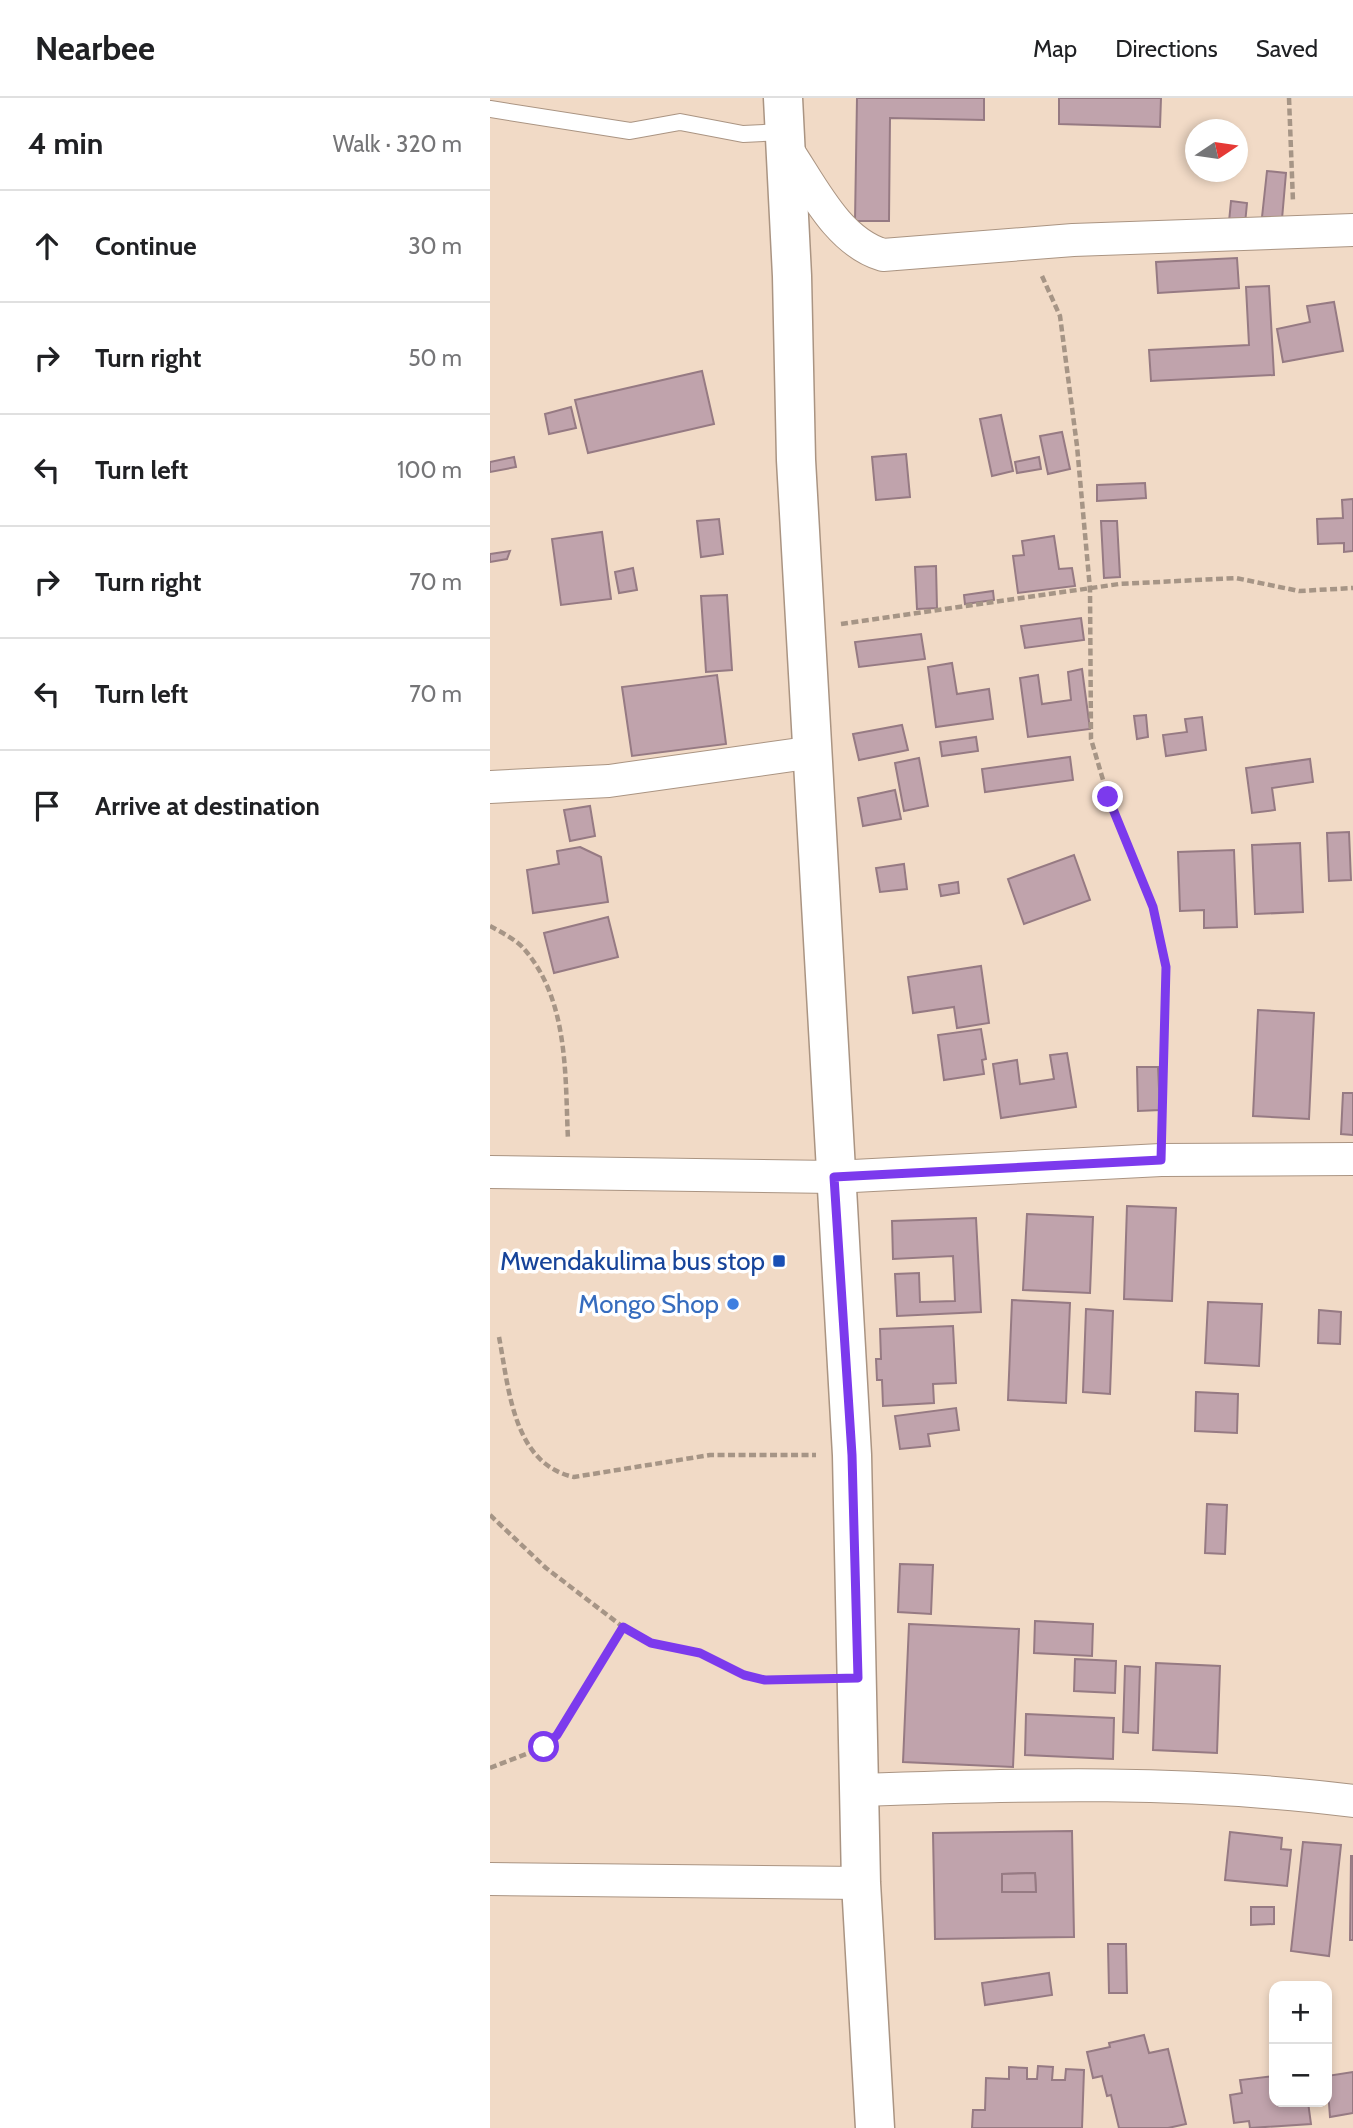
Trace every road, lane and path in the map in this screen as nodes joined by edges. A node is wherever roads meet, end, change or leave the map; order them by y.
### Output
1 (1289, 98) edge
2 (490, 110) edge
3 (784, 125) edge
4 (1353, 230) edge
5 (1294, 232) junction
6 (1027, 244) junction
7 (1353, 588) edge
8 (1090, 589) junction
9 (808, 629) junction
10 (814, 752) junction
11 (490, 787) edge
12 (490, 926) edge
13 (1353, 1159) edge
14 (1161, 1160) junction
15 (490, 1172) edge
16 (569, 1172) junction
17 (834, 1177) junction
18 (499, 1337) dead end
19 (852, 1455) junction
20 (490, 1515) edge
21 (623, 1627) junction
22 (858, 1678) junction
23 (490, 1768) edge
24 (861, 1790) junction
25 (1353, 1801) edge
26 (490, 1879) edge
27 (861, 1883) junction
28 (876, 2128) edge

1 - 5 path
2 - 3 lane
3 - 6 street
3 - 9 street
4 - 5 street
5 - 6 street
6 - 8 path
7 - 8 path
8 - 9 path
8 - 14 path
9 - 10 street
10 - 11 street
10 - 17 street
12 - 16 path
13 - 14 street
14 - 17 street
15 - 16 street
16 - 17 street
17 - 19 street
18 - 19 path
19 - 22 street
20 - 21 path
21 - 22 path
21 - 23 path
22 - 24 street
24 - 25 street
24 - 27 street
26 - 27 street
27 - 28 street

